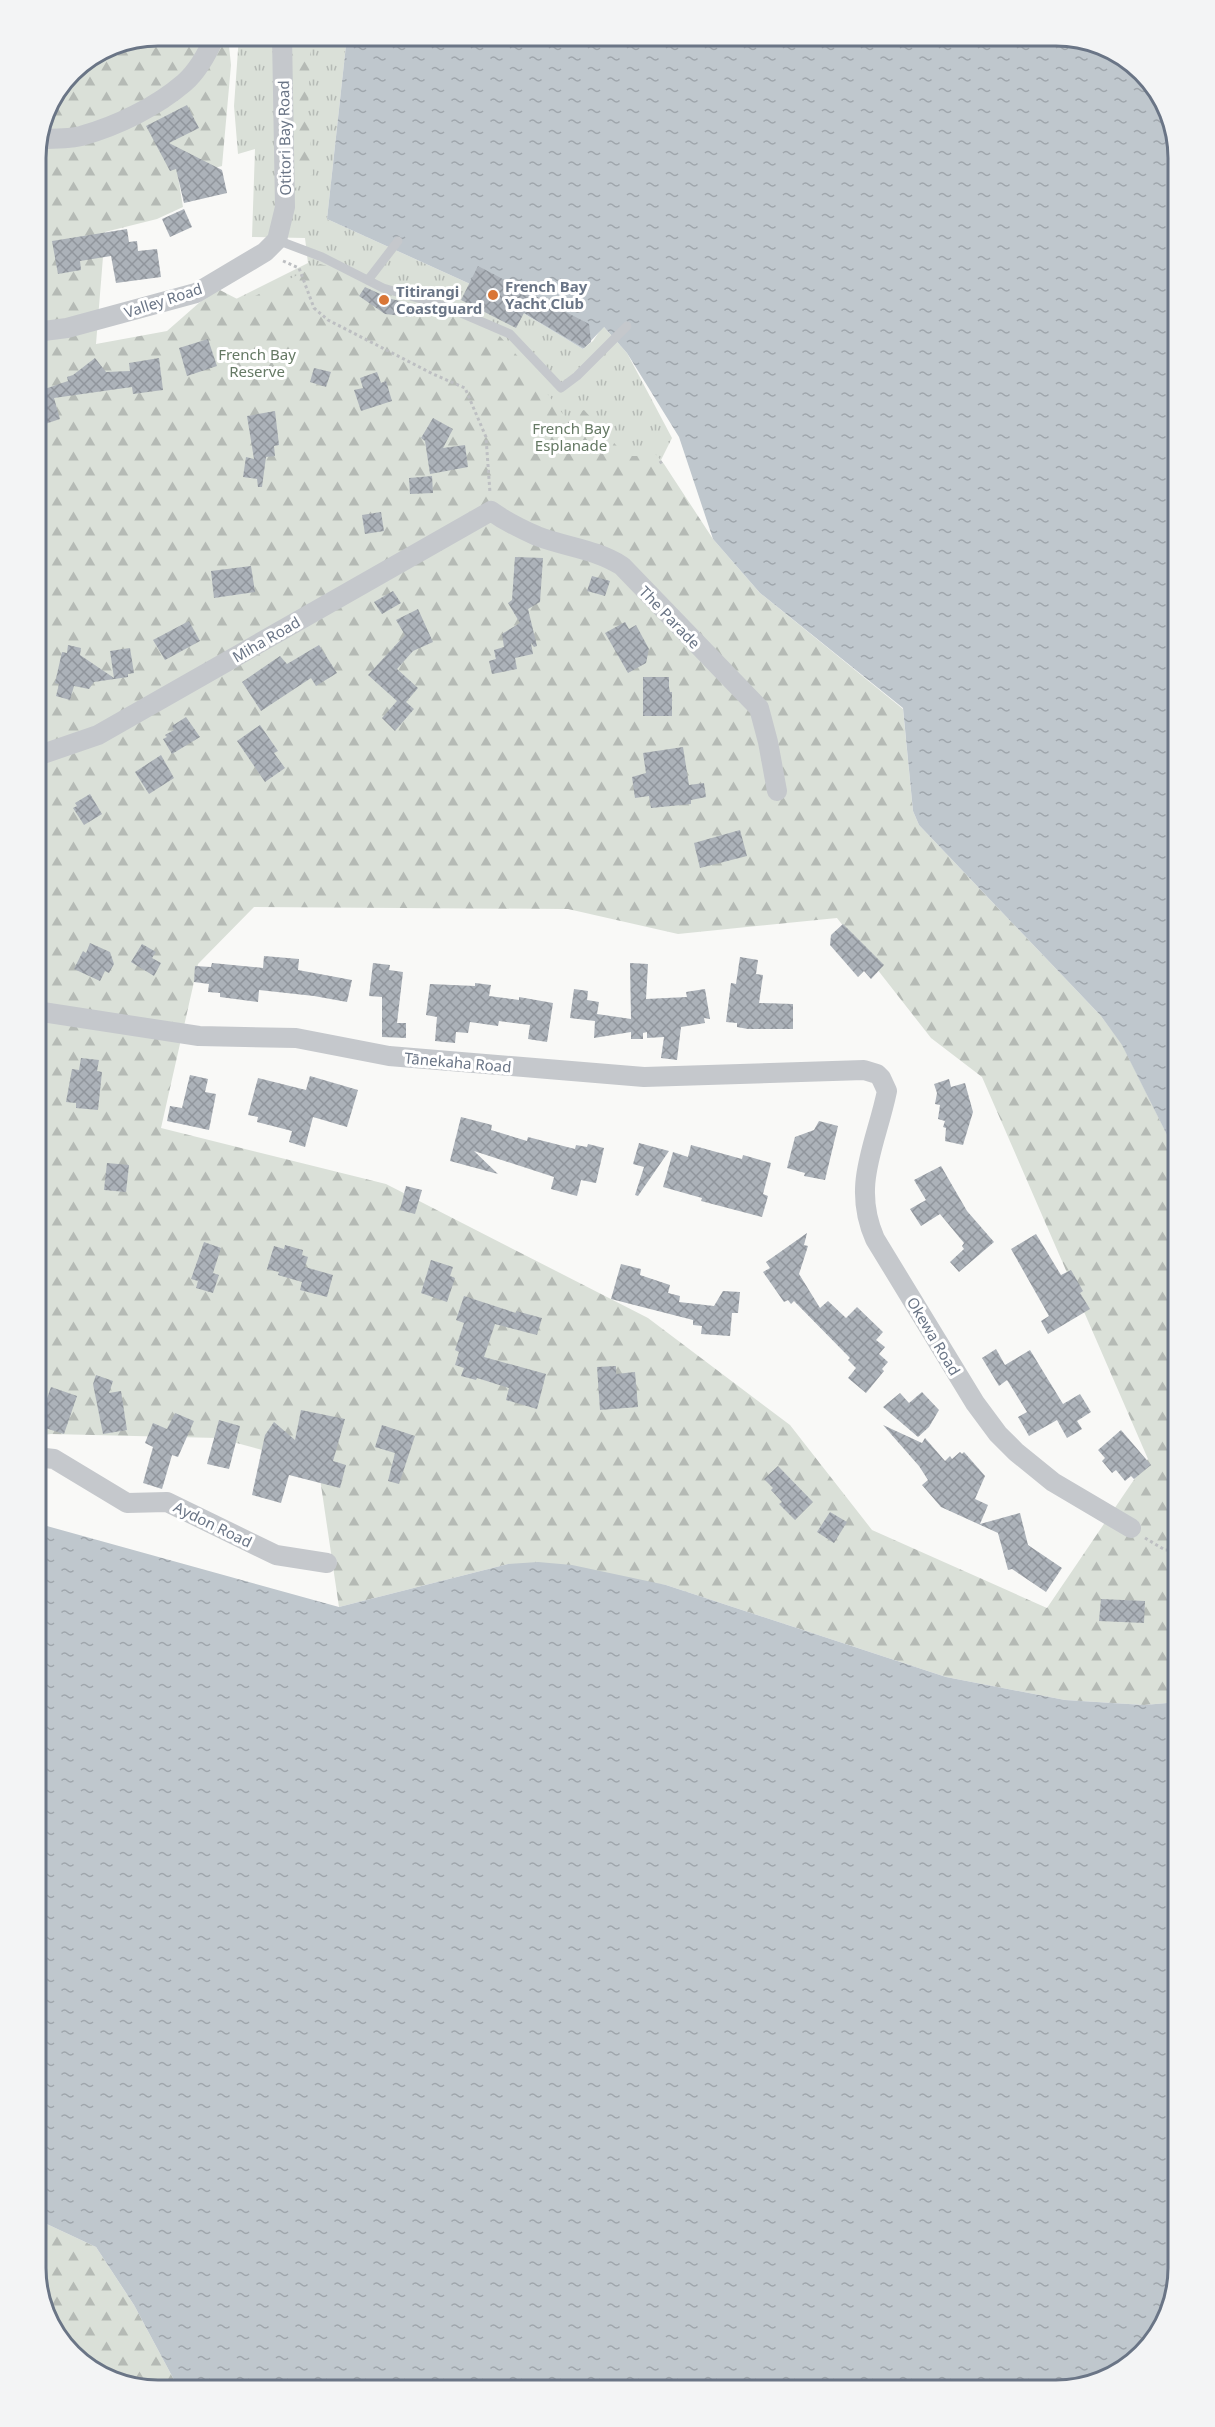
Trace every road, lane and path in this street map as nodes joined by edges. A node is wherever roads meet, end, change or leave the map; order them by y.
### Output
1 (210, 47) edge
2 (282, 47) edge
3 (48, 138) edge
4 (398, 241) dead end
5 (271, 246) junction
6 (368, 280) junction
7 (627, 327) dead end
8 (47, 330) edge
9 (491, 511) junction
10 (47, 753) edge
11 (777, 791) dead end
12 (47, 1013) edge
13 (881, 1078) joint
14 (46, 1458) edge
15 (1131, 1528) joint
16 (1168, 1550) edge
17 (327, 1563) dead end

1 - 3 street
2 - 5 street, Otitori Bay Road
4 - 6 lane
5 - 6 lane
5 - 8 street, Valley Road
5 - 9 path
6 - 7 lane
9 - 10 street, Miha Road
9 - 11 street, The Parade
12 - 13 street, Tānekaha Road
13 - 15 street, Okewa Road
14 - 17 street, Aydon Road
15 - 16 path

